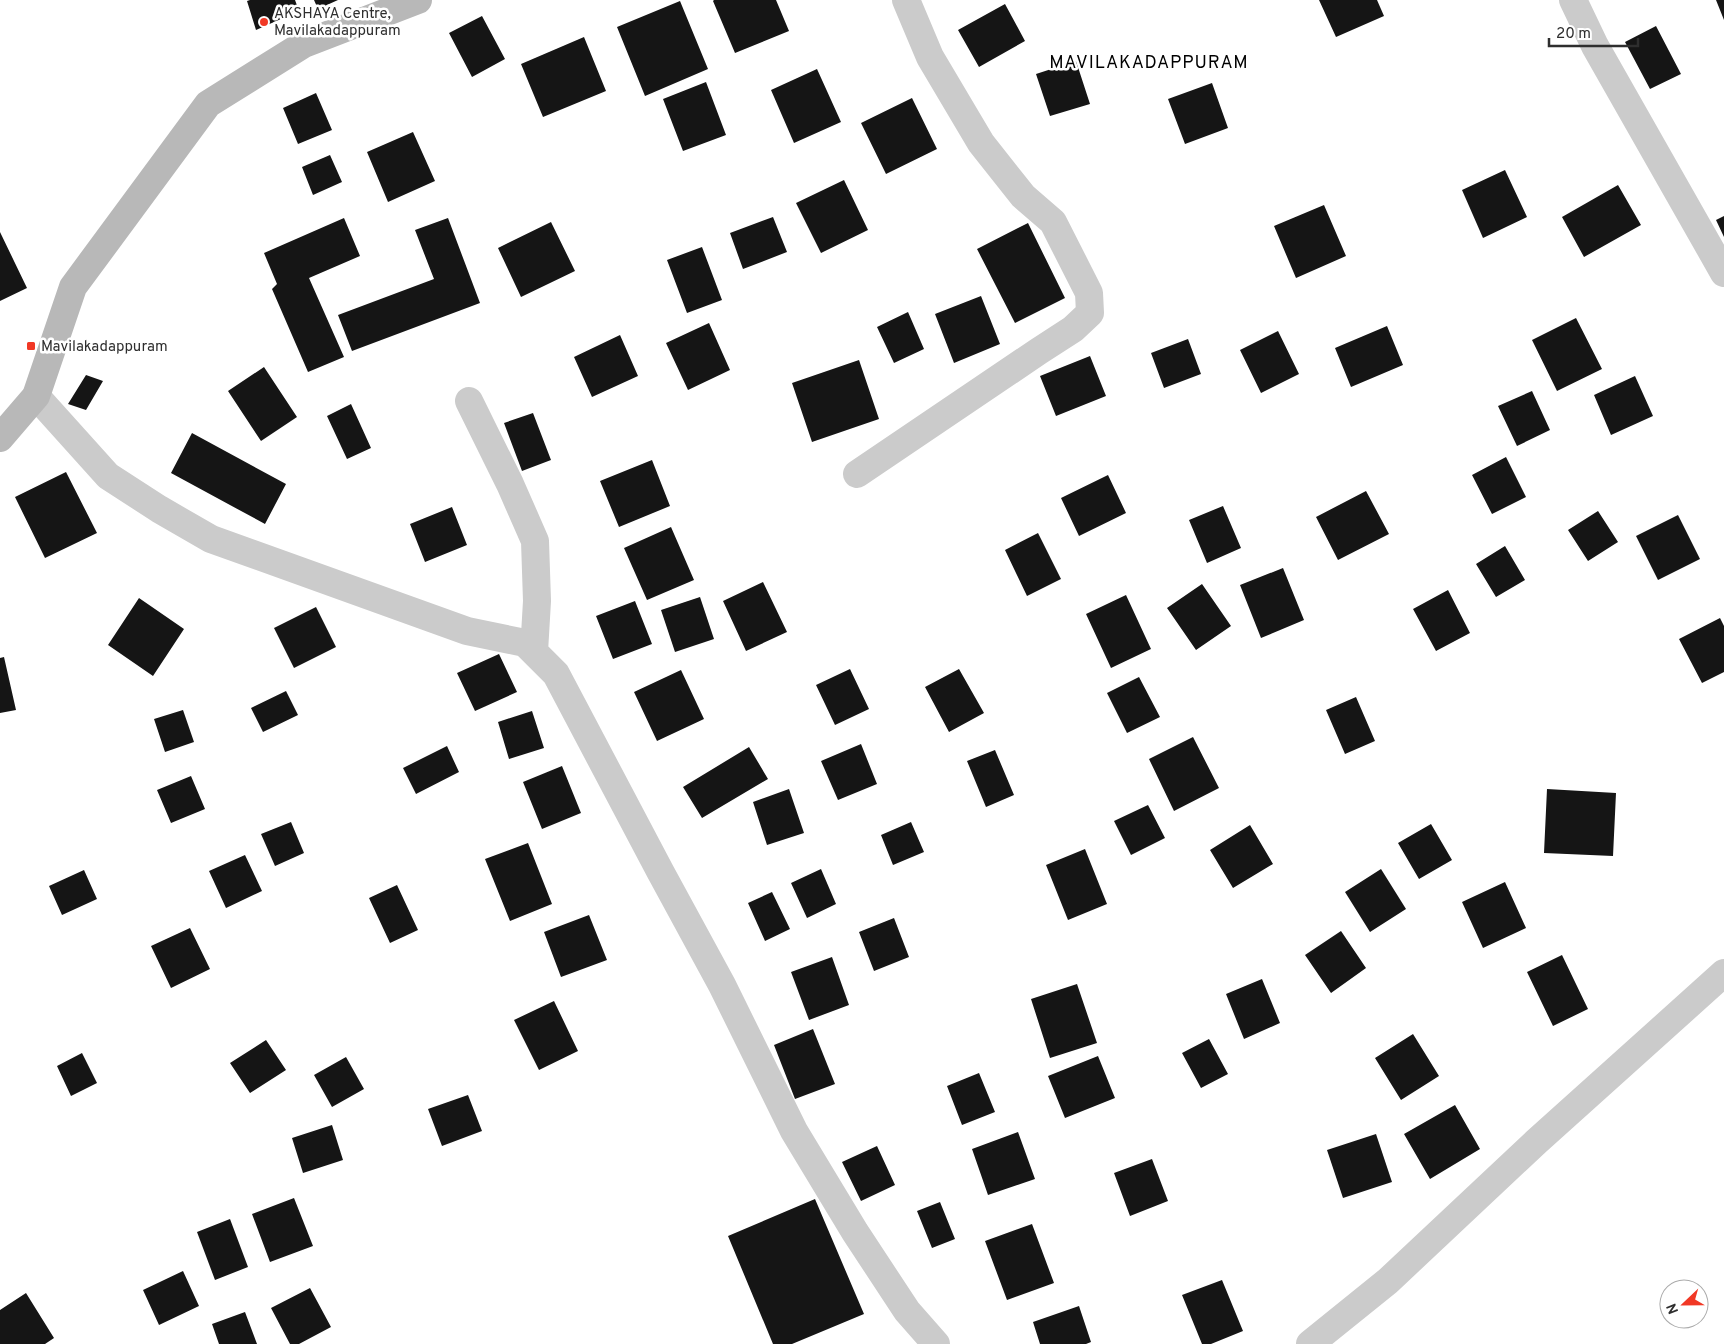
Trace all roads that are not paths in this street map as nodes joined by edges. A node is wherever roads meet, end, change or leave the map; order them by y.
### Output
1 (418, 0) edge
2 (906, 0) edge
3 (1573, 0) edge
4 (1724, 273) edge
5 (36, 396) junction
6 (469, 402) dead end
7 (0, 438) edge
8 (857, 474) dead end
9 (534, 652) junction
10 (1724, 973) edge
11 (936, 1344) edge
12 (1310, 1344) edge

1 - 5 main road
2 - 8 street
3 - 4 street
5 - 7 main road
5 - 9 street
6 - 9 street
9 - 11 street
10 - 12 street

